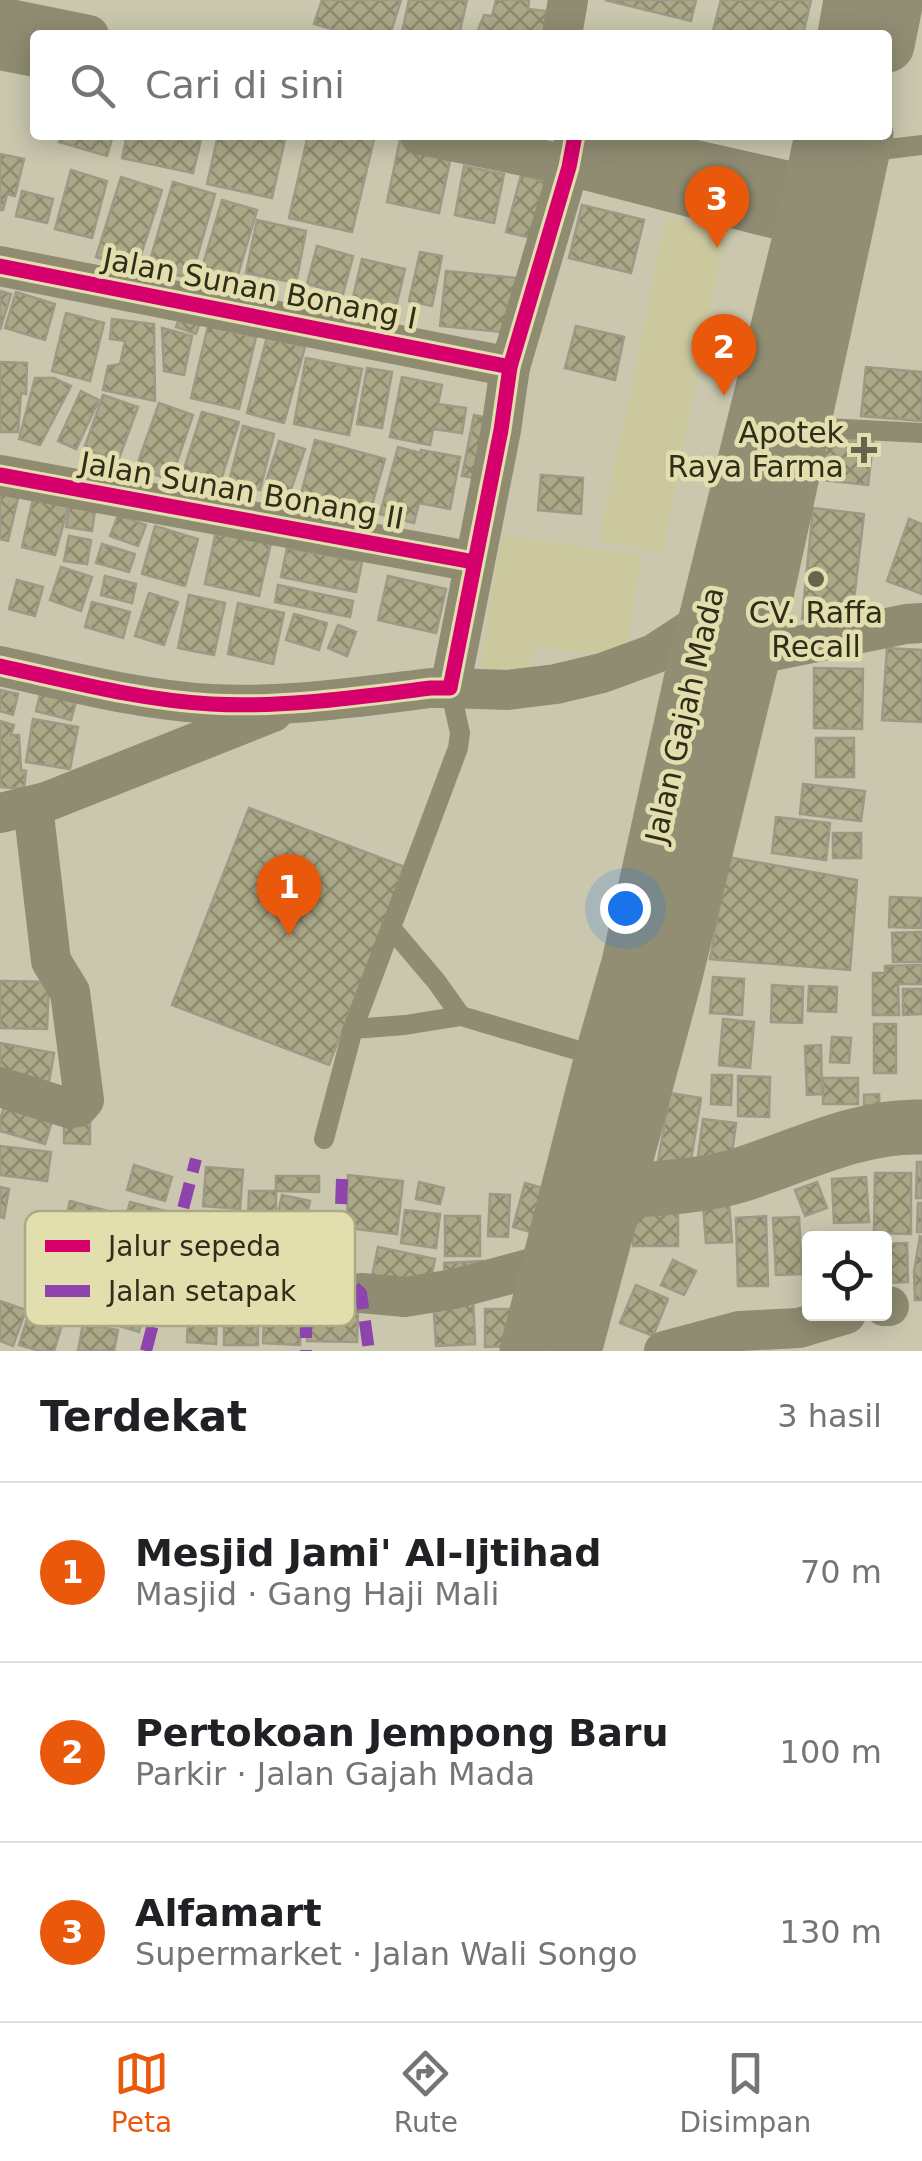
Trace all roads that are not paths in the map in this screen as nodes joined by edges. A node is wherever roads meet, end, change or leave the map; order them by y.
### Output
1 (568, 0) edge
2 (852, 0) edge
3 (896, 0) edge
4 (0, 18) edge
5 (63, 30) edge
6 (563, 30) edge
7 (847, 30) edge
8 (890, 30) edge
9 (0, 50) edge
10 (30, 56) edge
11 (445, 140) edge
12 (922, 145) edge
13 (576, 146) edge
14 (833, 167) edge
15 (0, 266) edge
16 (510, 366) junction
17 (780, 422) junction
18 (922, 433) edge
19 (0, 475) edge
20 (474, 562) junction
21 (706, 620) junction
22 (922, 623) edge
23 (753, 655) junction
24 (0, 666) edge
25 (450, 688) junction
26 (290, 705) junction
27 (16, 809) edge
28 (391, 928) junction
29 (652, 969) junction
30 (462, 1016) junction
31 (353, 1029) junction
32 (602, 1058) junction
33 (0, 1087) edge
34 (922, 1127) edge
35 (324, 1140) dead end
36 (616, 1192) junction
37 (551, 1263) junction
38 (361, 1293) dead end
39 (822, 1321) edge
40 (528, 1351) edge
41 (574, 1351) edge
42 (664, 1351) edge

1 - 6 street
2 - 7 main road
3 - 8 main road
4 - 5 street
9 - 10 street
11 - 13 street
12 - 14 lane
13 - 14 street
13 - 16 street
14 - 17 main road, Jalan Gajah Mada
14 - 17 main road, Jalan Gajah Mada
15 - 16 street, Jalan Sunan Bonang I
16 - 20 street
17 - 18 lane
17 - 21 main road, Jalan Gajah Mada
17 - 23 main road, Jalan Gajah Mada
19 - 20 street, Jalan Sunan Bonang II
20 - 25 street
21 - 25 street
21 - 29 main road, Jalan Gajah Mada
22 - 23 street
23 - 29 main road, Jalan Gajah Mada
24 - 26 street
25 - 26 street
25 - 28 lane
26 - 27 street
27 - 33 street
28 - 30 lane
28 - 31 lane
29 - 32 main road, Jalan Gajah Mada
29 - 36 main road, Jalan Gajah Mada
30 - 31 lane
30 - 32 lane
31 - 35 lane
32 - 37 main road, Jalan Gajah Mada
34 - 36 main road
36 - 41 main road, Jalan Gajah Mada
37 - 38 street
37 - 40 main road, Jalan Gajah Mada
39 - 42 street

